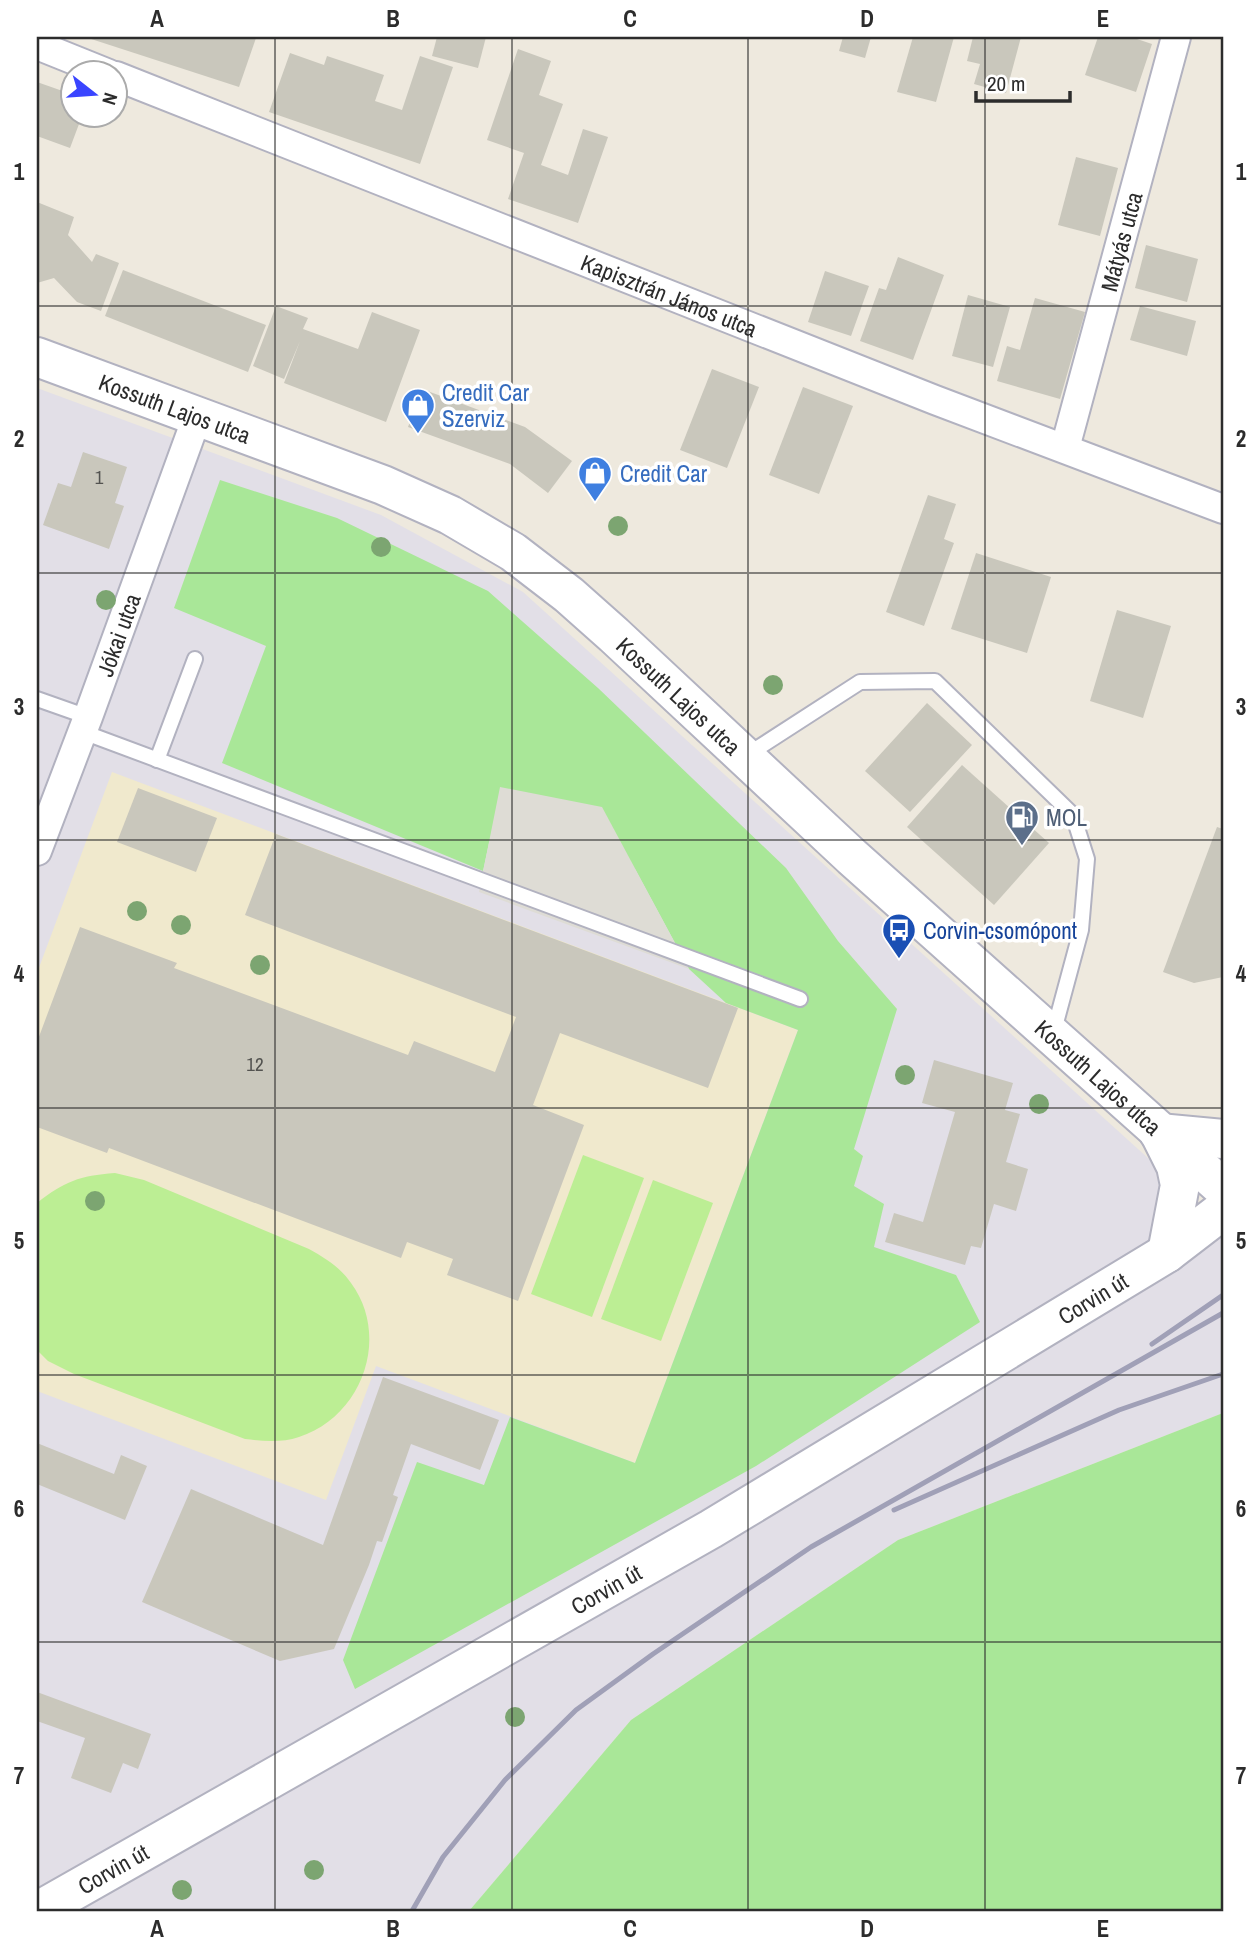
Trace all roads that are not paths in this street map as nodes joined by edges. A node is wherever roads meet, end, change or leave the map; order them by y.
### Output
1 (1176, 37) edge
2 (37, 45) edge
3 (74, 60) edge
4 (130, 82) edge
5 (37, 357) edge
6 (197, 416) junction
7 (1065, 448) junction
8 (1223, 509) edge
9 (195, 659) dead end
10 (37, 699) edge
11 (85, 725) junction
12 (744, 757) junction
13 (157, 760) junction
14 (37, 851) edge
15 (800, 999) dead end
16 (1053, 1035) junction
17 (1160, 1133) junction
18 (1223, 1139) edge
19 (1223, 1188) edge
20 (1223, 1210) edge
21 (1223, 1237) edge
22 (1167, 1253) junction
23 (38, 1911) edge

1 - 7 street, Mátyás utca
2 - 3 street
4 - 7 street, Kapisztrán János utca
5 - 6 main road, Kossuth Lajos utca
6 - 11 street, Jókai utca
6 - 12 main road, Kossuth Lajos utca
7 - 8 street, Kapisztrán János utca
9 - 13 lane
10 - 11 lane
11 - 13 lane
11 - 14 street, Jókai utca
12 - 16 main road, Kossuth Lajos utca
12 - 16 lane
13 - 15 lane
16 - 17 main road, Kossuth Lajos utca
17 - 18 main road
17 - 19 main road, Kossuth Lajos utca
17 - 22 main road
20 - 22 main road
21 - 22 main road
22 - 23 main road, Corvin út

